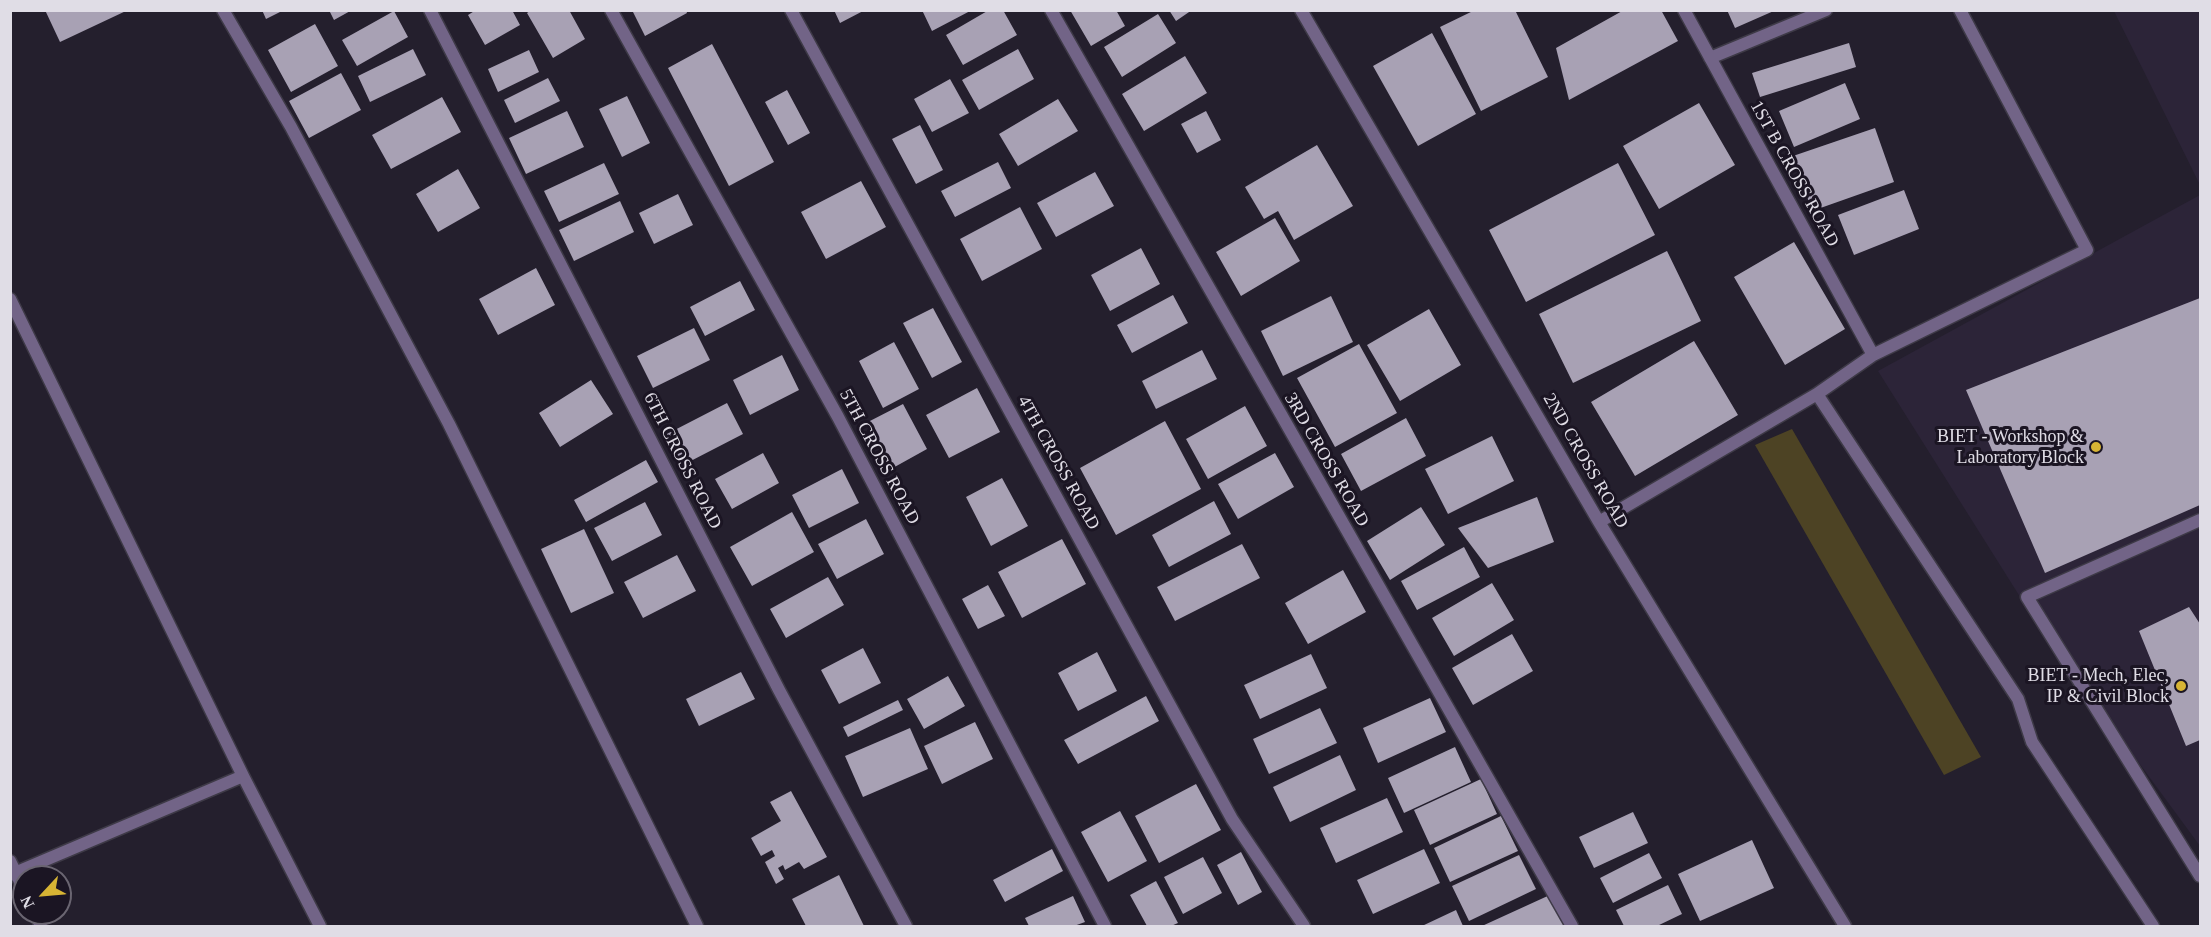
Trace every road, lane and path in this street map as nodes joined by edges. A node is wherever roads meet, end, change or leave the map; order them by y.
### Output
1 (223, 10) edge
2 (430, 10) edge
3 (611, 10) edge
4 (791, 10) edge
5 (1051, 10) edge
6 (1301, 10) edge
7 (1684, 10) edge
8 (1826, 10) edge
9 (1960, 10) edge
10 (1710, 57) junction
11 (10, 299) edge
12 (1873, 355) junction
13 (1817, 394) junction
14 (2200, 520) edge
15 (1599, 522) junction
16 (243, 776) junction
17 (22, 865) edge
18 (2200, 876) edge
19 (320, 927) edge
20 (697, 927) edge
21 (906, 927) edge
22 (1105, 927) edge
23 (1304, 927) edge
24 (1572, 927) edge
25 (1845, 927) edge
26 (2153, 927) edge

1 - 20 street
2 - 21 street, 6TH CROSS ROAD
3 - 22 street, 5TH CROSS ROAD
4 - 23 street, 4TH CROSS ROAD
5 - 24 street, 3RD CROSS ROAD
6 - 15 street, 2ND CROSS ROAD
7 - 10 street, 1ST B CROSS ROAD
8 - 10 street
9 - 12 street
10 - 12 street, 1ST B CROSS ROAD
11 - 16 street
12 - 13 street
13 - 15 street
13 - 26 street
14 - 18 street
15 - 25 street, 2ND CROSS ROAD
16 - 17 street
16 - 19 street

